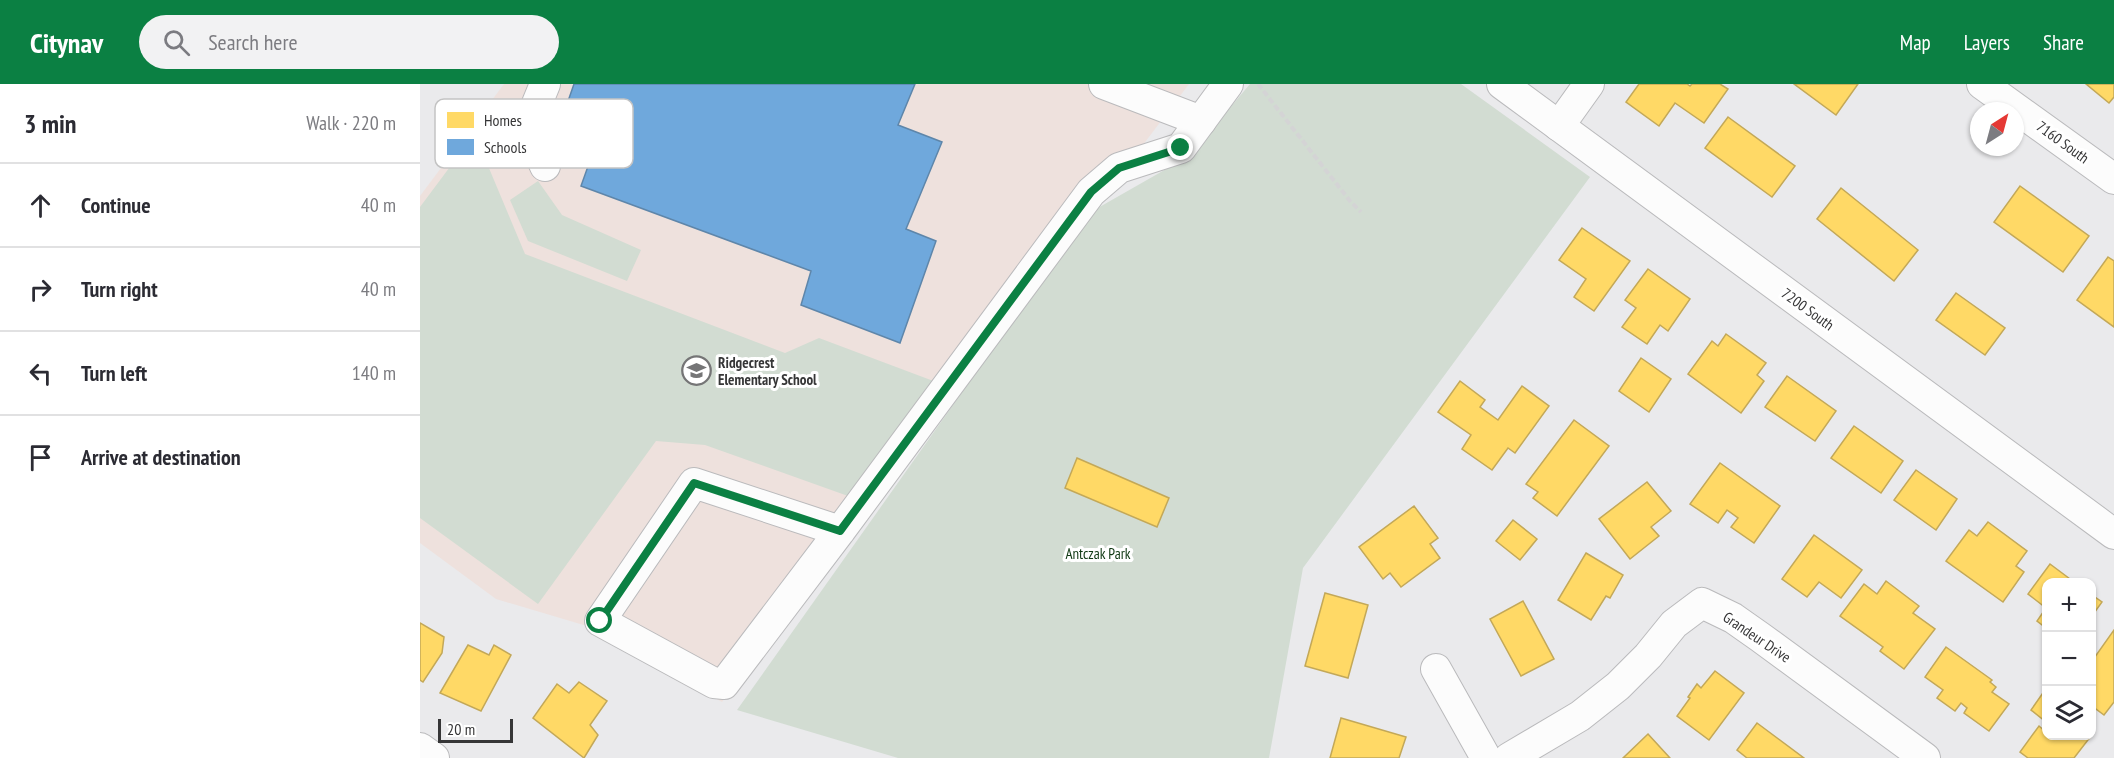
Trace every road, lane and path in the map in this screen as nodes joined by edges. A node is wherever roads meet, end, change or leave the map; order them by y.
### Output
1 (545, 84) edge
2 (1104, 84) edge
3 (1228, 84) edge
4 (1258, 84) edge
5 (1502, 84) edge
6 (1589, 84) edge
7 (1982, 84) edge
8 (539, 99) edge
9 (1201, 121) junction
10 (1559, 126) junction
11 (2114, 179) edge
12 (1361, 212) dead end
13 (840, 531) junction
14 (2114, 534) edge
15 (1436, 669) dead end
16 (420, 748) edge
17 (434, 758) edge
18 (1486, 758) edge
19 (1509, 758) edge
20 (1925, 758) edge

1 - 8 street
2 - 9 street
3 - 9 street
4 - 12 path
5 - 10 street, 7200 South
6 - 10 street
7 - 11 street, 7160 South
9 - 13 street
10 - 14 street, 7200 South
13 - 13 street
15 - 18 street
16 - 17 street
19 - 20 street, Grandeur Drive

